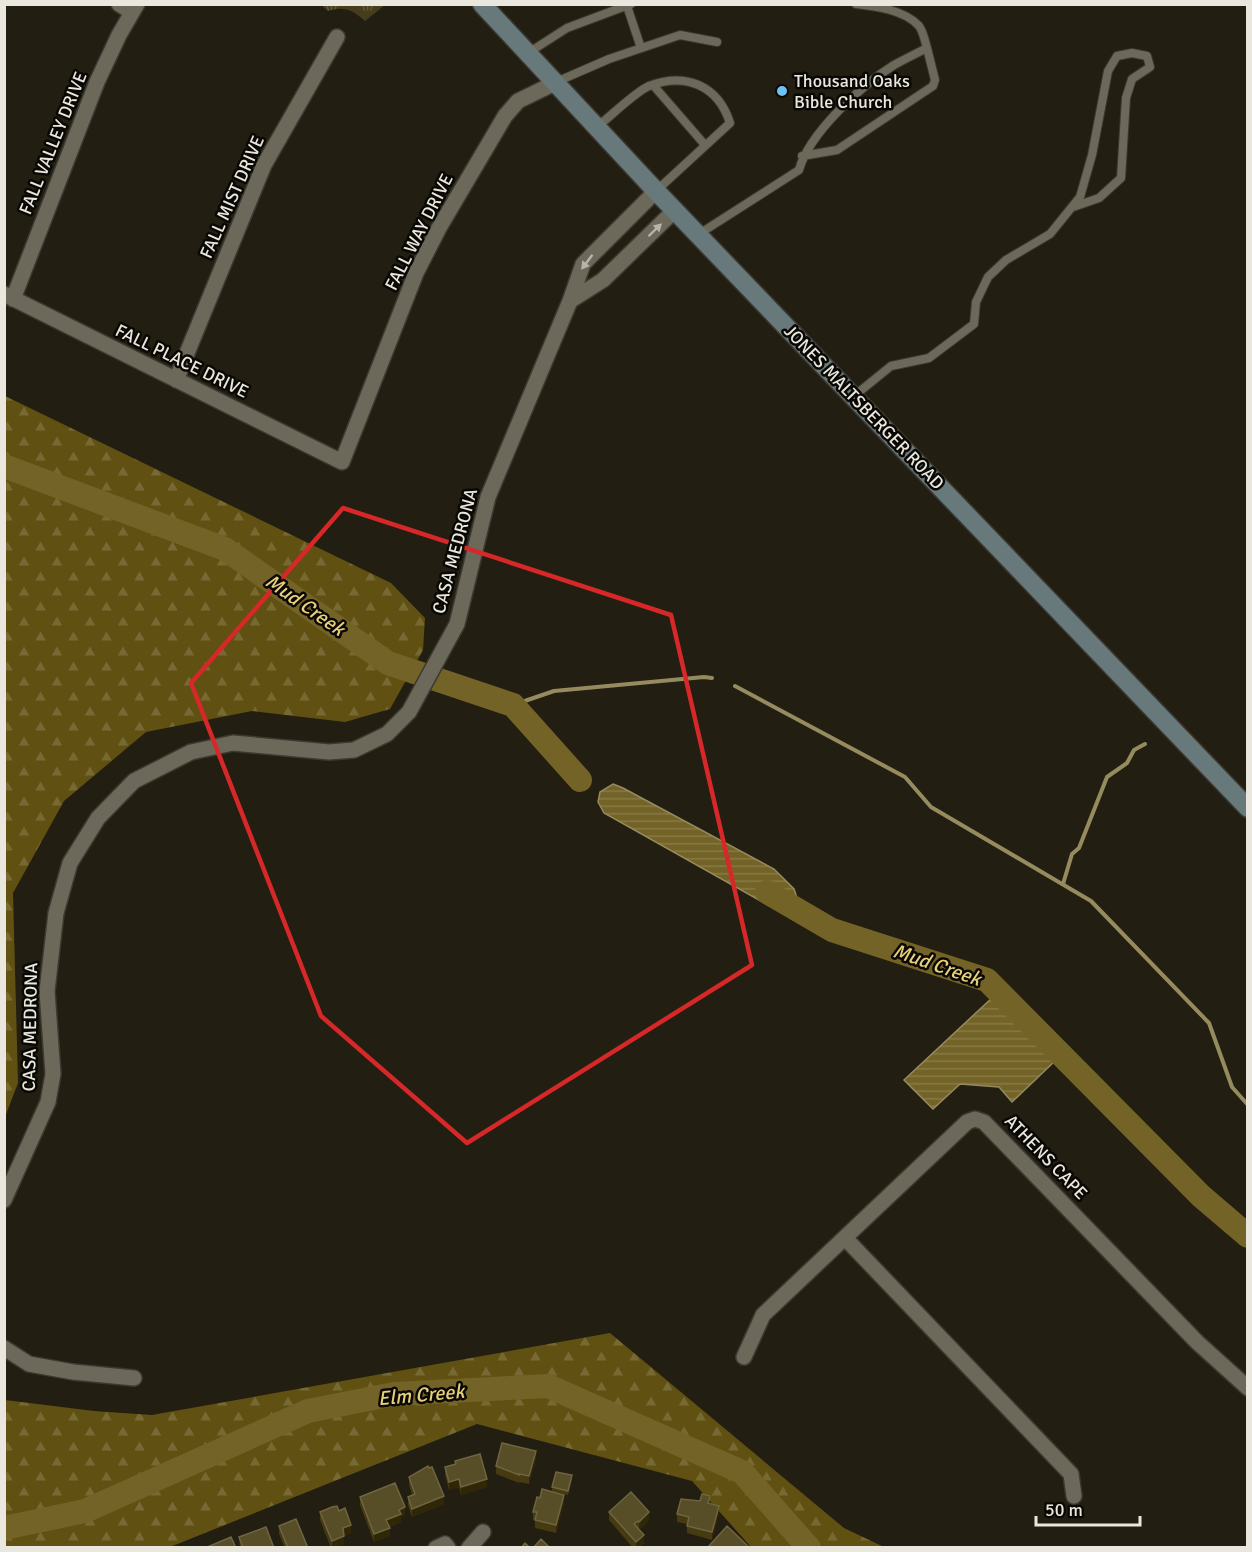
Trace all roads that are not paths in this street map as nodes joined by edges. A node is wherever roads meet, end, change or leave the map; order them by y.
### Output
1 (482, 4) edge
2 (856, 4) edge
3 (629, 5) edge
4 (130, 7) edge
5 (337, 37) dead end
6 (717, 42) dead end
7 (641, 48) junction
8 (927, 48) junction
9 (528, 53) junction
10 (555, 82) junction
11 (653, 85) junction
12 (598, 126) junction
13 (705, 145) junction
14 (802, 156) junction
15 (656, 191) junction
16 (1073, 207) junction
17 (675, 210) junction
18 (616, 231) junction
19 (699, 234) junction
20 (634, 250) junction
21 (9, 296) edge
22 (570, 301) junction
23 (176, 380) junction
24 (854, 396) junction
25 (342, 462) joint
26 (1248, 808) edge
27 (4, 1200) edge
28 (845, 1238) junction
29 (4, 1348) edge
30 (744, 1358) dead end
31 (134, 1378) dead end
32 (1248, 1388) edge
33 (1074, 1496) dead end
34 (483, 1532) dead end
35 (469, 1548) edge

1 - 9 main road, JONES MALTSBERGER ROAD
2 - 8 lane
3 - 7 lane
3 - 9 lane
4 - 21 street, FALL VALLEY DRIVE
5 - 23 street, FALL MIST DRIVE
6 - 7 lane
7 - 10 lane
8 - 14 lane
8 - 14 lane
9 - 10 main road, JONES MALTSBERGER ROAD
10 - 12 main road, JONES MALTSBERGER ROAD
10 - 25 street, FALL WAY DRIVE
11 - 12 lane
11 - 13 lane
11 - 13 lane
12 - 15 main road, JONES MALTSBERGER ROAD
13 - 15 lane
14 - 19 lane
15 - 17 main road, JONES MALTSBERGER ROAD
15 - 18 street, CASA MEDRONA
16 - 16 lane
16 - 24 lane
17 - 19 main road, JONES MALTSBERGER ROAD
20 -> 17 street
18 - 20 street
18 -> 22 street, CASA MEDRONA
19 - 24 main road, JONES MALTSBERGER ROAD
20 - 22 street
21 - 23 street, FALL PLACE DRIVE
22 - 27 street, CASA MEDRONA
23 - 25 street, FALL PLACE DRIVE
24 - 26 main road, JONES MALTSBERGER ROAD
28 - 30 street, ATHENS CAPE
28 - 32 street, ATHENS CAPE
28 - 33 street
29 - 31 street
34 - 35 street

